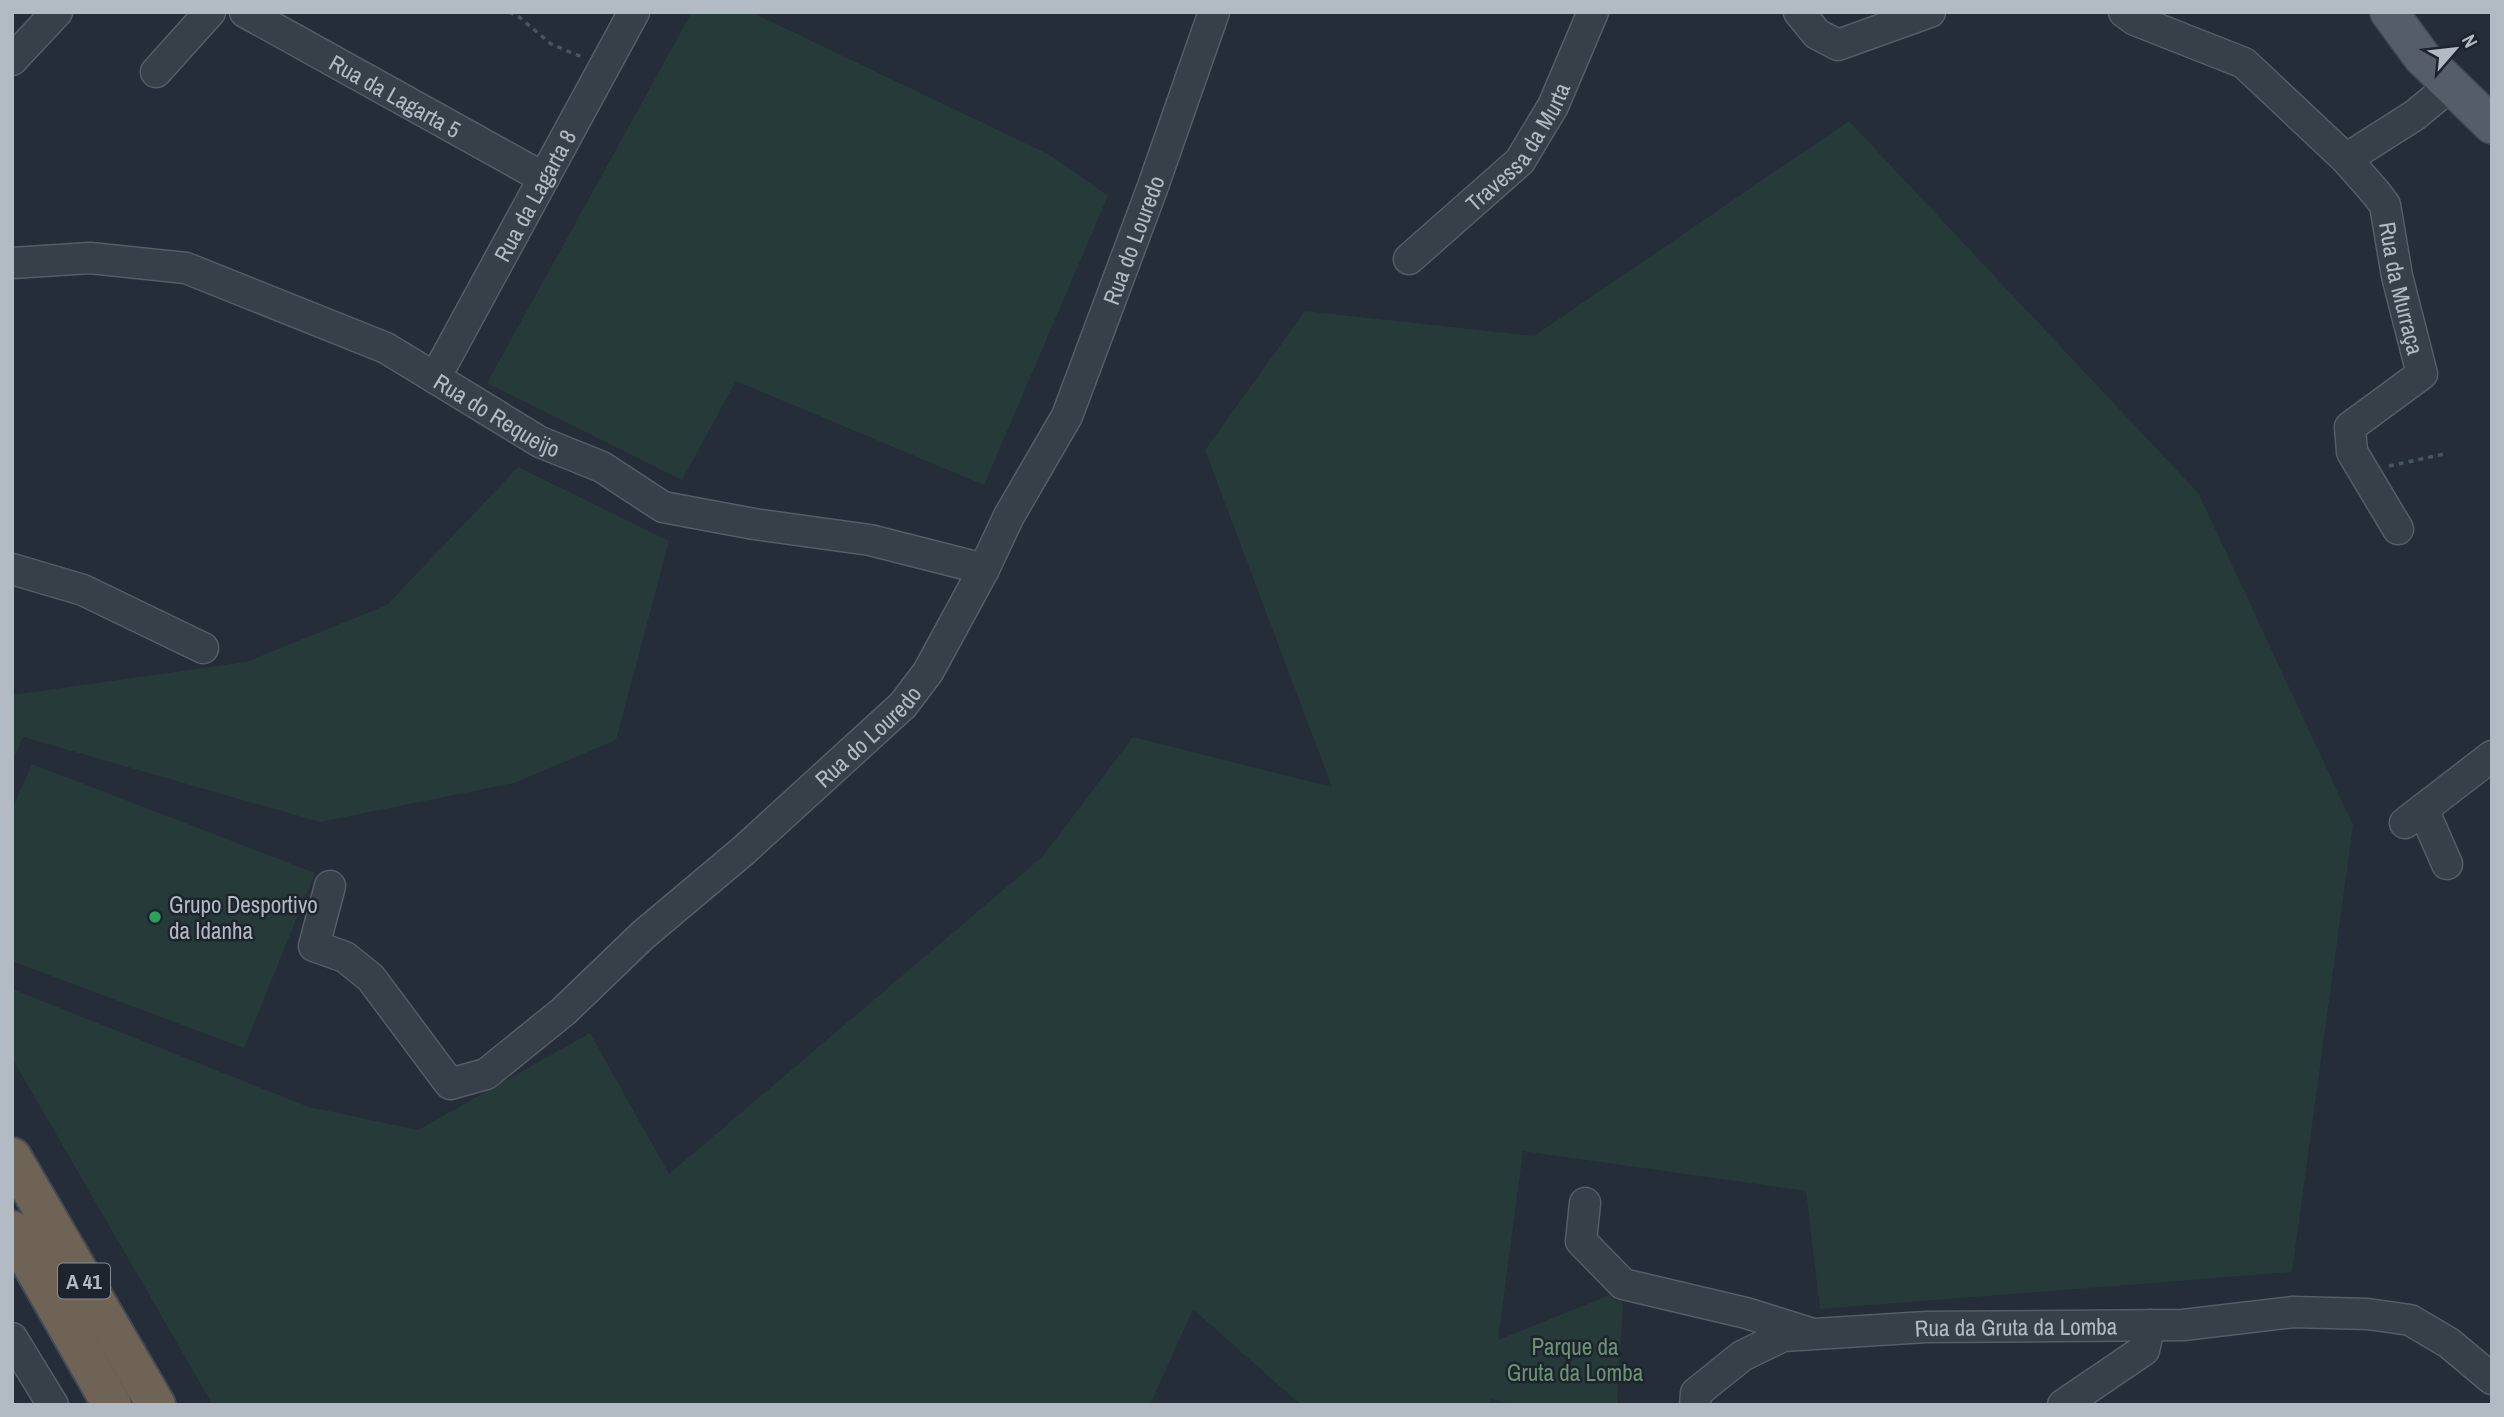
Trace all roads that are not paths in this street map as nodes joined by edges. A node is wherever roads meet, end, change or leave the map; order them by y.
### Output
1 (57, 12) edge
2 (210, 12) edge
3 (245, 12) edge
4 (634, 12) edge
5 (1214, 12) edge
6 (1593, 12) edge
7 (1799, 12) edge
8 (1930, 12) edge
9 (2124, 12) edge
10 (2389, 12) edge
11 (12, 60) edge
12 (156, 72) dead end
13 (2449, 86) junction
14 (2492, 125) edge
15 (2346, 159) junction
16 (544, 178) junction
17 (1409, 259) dead end
18 (12, 263) edge
19 (435, 378) junction
20 (2398, 529) dead end
21 (12, 569) edge
22 (984, 569) junction
23 (203, 648) dead end
24 (2492, 756) edge
25 (2447, 864) dead end
26 (330, 886) dead end
27 (12, 1157) edge
28 (1585, 1203) dead end
29 (12, 1230) edge
30 (2150, 1325) junction
31 (1814, 1334) junction
32 (12, 1338) edge
33 (2492, 1380) edge
34 (53, 1405) edge
35 (112, 1405) edge
36 (156, 1405) edge
37 (1695, 1405) edge
38 (2063, 1405) edge

1 - 11 street
2 - 12 street
3 - 16 street, Rua da Lagarta 5
4 - 16 street, Rua da Lagarta 8
5 - 22 street, Rua do Louredo
6 - 17 street, Travessa da Murta
7 - 8 street
9 - 15 street, Rua da Murraça
10 - 13 main road
13 - 14 main road
13 - 15 street
15 - 20 street, Rua da Murraça
16 - 19 street, Rua da Lagarta 8
18 - 19 street, Rua do Requeijo
19 - 22 street, Rua do Requeijo
21 - 23 street
22 - 26 street, Rua do Louredo
24 - 25 street
27 - 36 highway, A 41
28 - 31 street, Rua da Gruta da Lomba
29 - 35 highway, A 41
30 - 31 street, Rua da Gruta da Lomba
30 - 33 street, Rua da Gruta da Lomba
30 - 38 street
31 - 37 street
32 - 34 street

